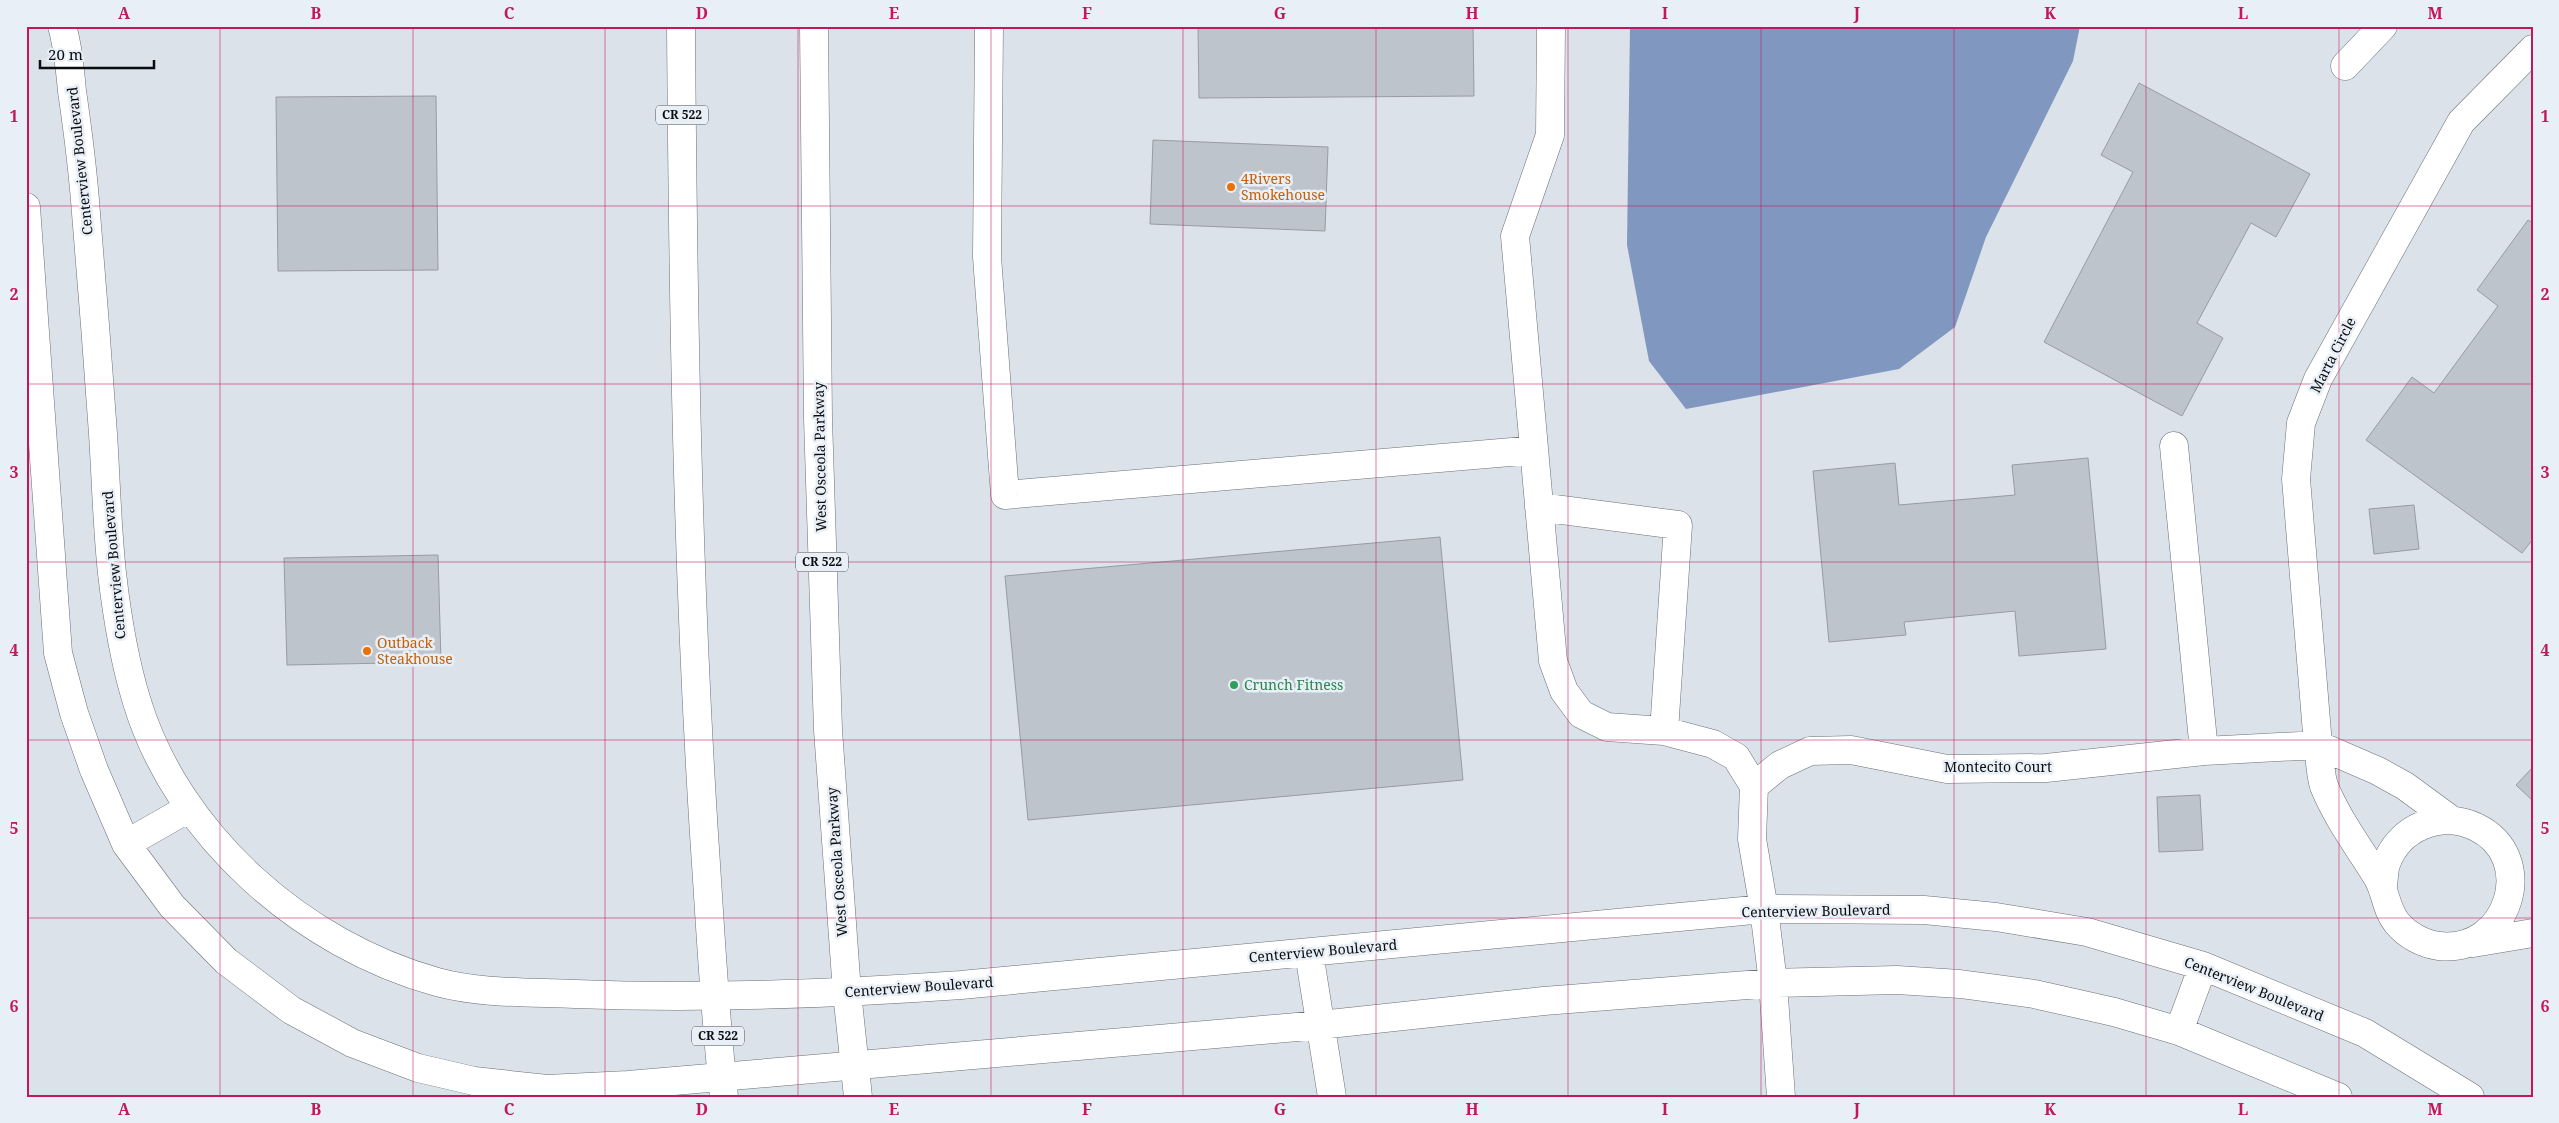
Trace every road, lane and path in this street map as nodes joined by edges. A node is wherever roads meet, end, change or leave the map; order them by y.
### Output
1 (62, 26) edge
2 (681, 26) edge
3 (814, 26) edge
4 (989, 26) edge
5 (1551, 26) edge
6 (2383, 26) edge
7 (2533, 49) edge
8 (2345, 66) dead end
9 (26, 207) edge
10 (2174, 446) dead end
11 (1534, 450) junction
12 (1539, 507) junction
13 (1664, 732) junction
14 (2318, 745) junction
15 (2204, 751) junction
16 (1754, 786) junction
17 (189, 808) junction
18 (2450, 820) junction
19 (126, 844) junction
20 (2508, 865) junction
21 (2383, 886) junction
22 (2533, 892) edge
23 (1764, 909) junction
24 (2533, 933) edge
25 (2469, 944) junction
26 (1309, 953) junction
27 (2203, 966) junction
28 (1773, 983) junction
29 (847, 992) junction
30 (714, 994) junction
31 (1320, 1025) junction
32 (2179, 1031) junction
33 (855, 1067) junction
34 (723, 1087) edge
35 (858, 1097) edge
36 (1332, 1097) edge
37 (1781, 1097) edge
38 (2338, 1097) edge
39 (2470, 1097) edge

1 - 17 street, Centerview Boulevard
2 - 30 street, CR 522
3 - 29 street, West Osceola Parkway / CR 522
4 - 11 street
5 - 11 street
6 - 8 street
7 - 14 street, Marta Circle
9 - 19 street
10 - 15 street
11 - 12 street
12 - 13 street
12 - 13 street
13 - 16 street
14 - 15 street, Montecito Court
14 - 18 street, Montecito Court
14 - 21 street
15 - 16 street, Montecito Court
16 - 23 street
17 - 19 street
17 - 30 street, Centerview Boulevard
18 - 20 street
18 - 21 street
19 - 34 street
20 - 22 street
20 - 25 street
21 - 25 street
23 - 26 street, Centerview Boulevard
23 - 27 street, Centerview Boulevard
23 - 28 street
24 - 25 street
26 - 29 street, Centerview Boulevard
26 - 31 street
27 - 32 street
27 - 39 street, Centerview Boulevard
28 - 31 street
28 - 32 street
28 - 37 street
29 - 30 street, Centerview Boulevard
29 - 33 street, West Osceola Parkway / CR 522
30 - 34 street, CR 522
31 - 33 street
31 - 36 street
32 - 38 street
33 - 34 street
33 - 35 street, West Osceola Parkway / CR 522

